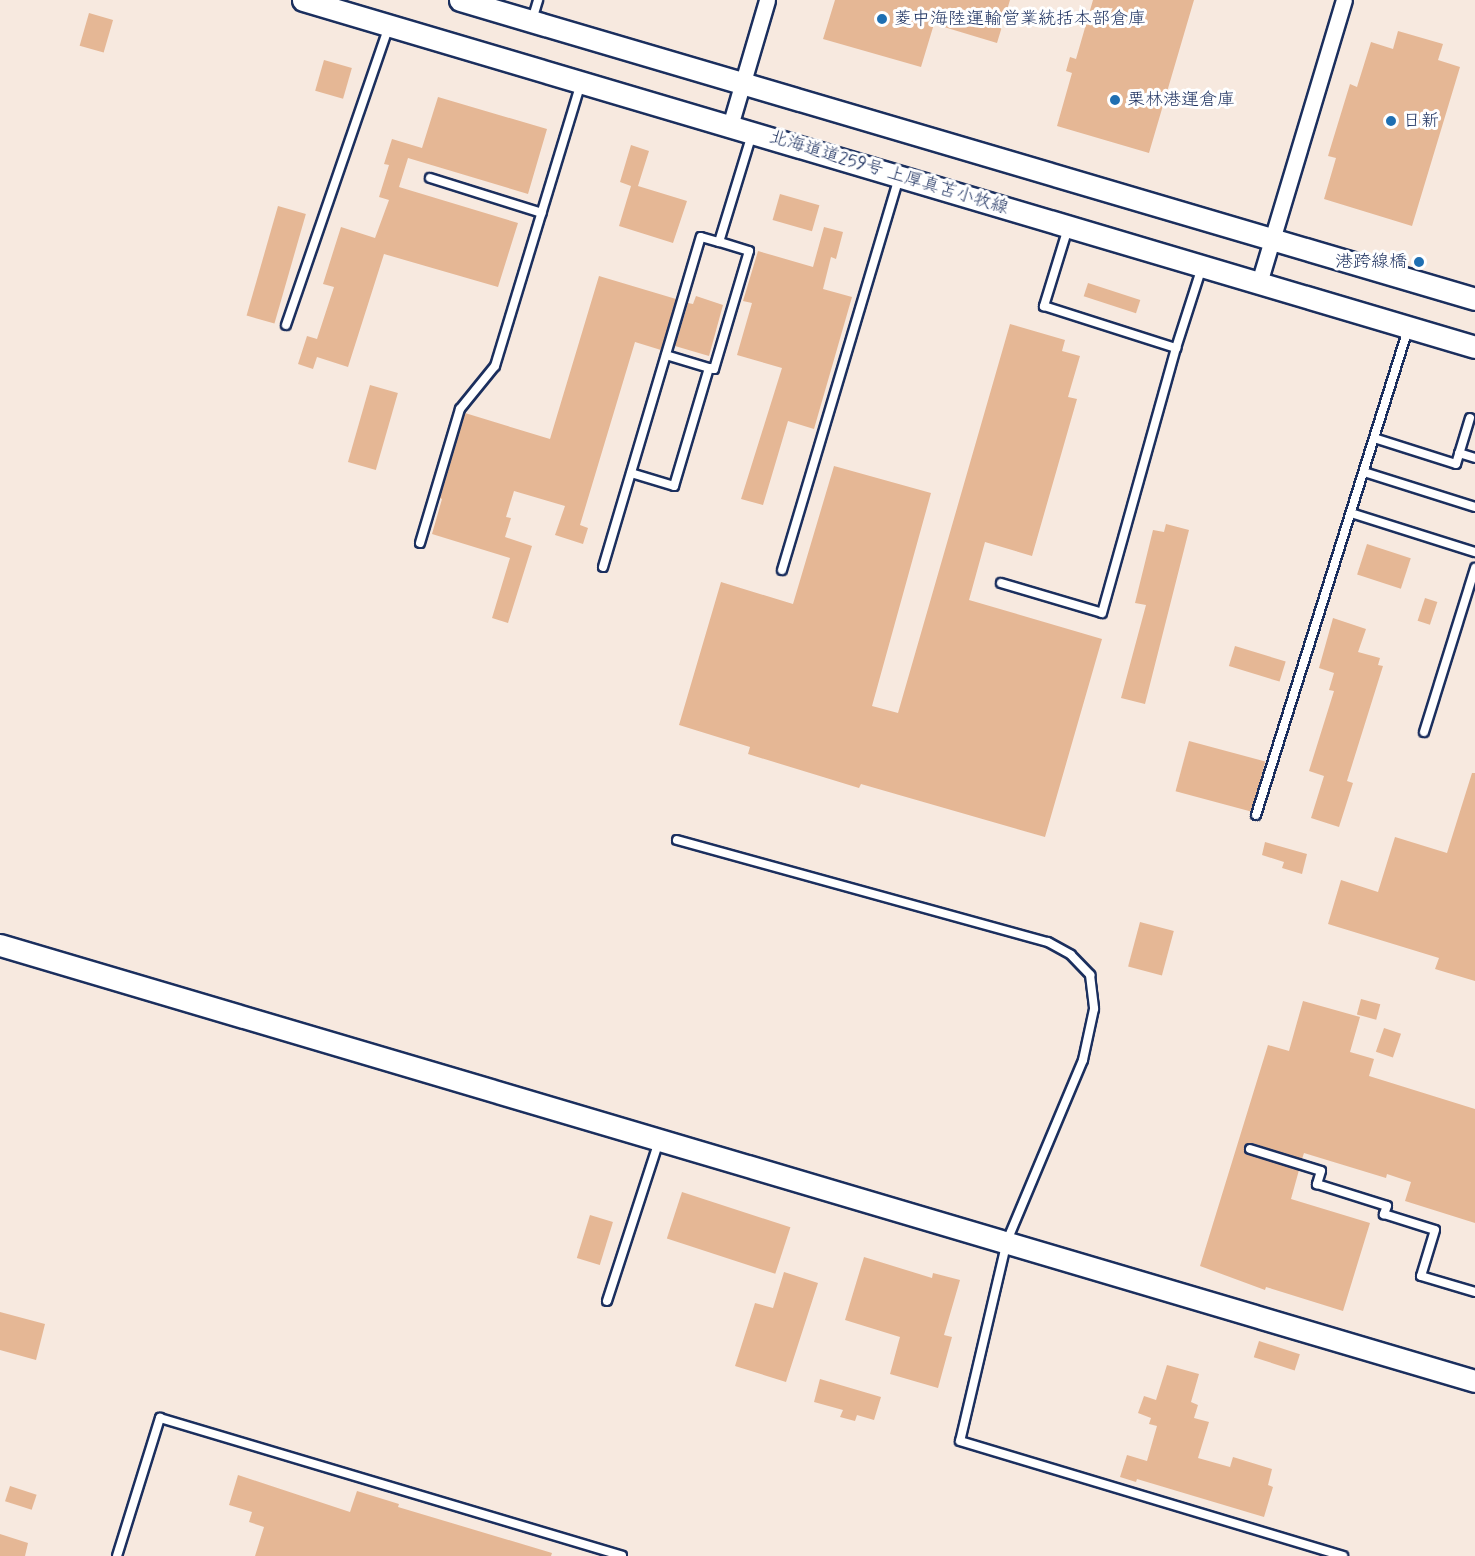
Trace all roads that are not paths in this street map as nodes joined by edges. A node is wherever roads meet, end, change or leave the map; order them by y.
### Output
1 (303, 0) edge
2 (460, 0) edge
3 (538, 0) edge
4 (767, 0) edge
5 (1344, 0) edge
6 (532, 21) junction
7 (389, 25) junction
8 (581, 82) junction
9 (742, 84) junction
10 (730, 126) junction
11 (753, 133) junction
12 (900, 177) junction
13 (430, 178) dead end
14 (542, 213) junction
15 (1069, 226) junction
16 (1271, 241) junction
17 (719, 242) junction
18 (1202, 266) junction
19 (1259, 283) junction
20 (1475, 300) edge
21 (286, 325) dead end
22 (1408, 327) junction
23 (1475, 347) edge
24 (1176, 348) junction
25 (666, 355) junction
26 (709, 368) junction
27 (1470, 418) dead end
28 (1374, 438) junction
29 (1459, 453) junction
30 (1475, 458) edge
31 (1364, 472) junction
32 (631, 473) junction
33 (1475, 507) edge
34 (1351, 513) junction
35 (420, 543) dead end
36 (1475, 552) edge
37 (603, 567) dead end
38 (1475, 568) edge
39 (782, 570) dead end
40 (1001, 583) dead end
41 (1424, 732) dead end
42 (1256, 815) dead end
43 (677, 840) dead end
44 (0, 945) edge
45 (660, 1140) junction
46 (1250, 1149) dead end
47 (1007, 1241) junction
48 (1475, 1292) edge
49 (607, 1301) dead end
50 (1475, 1381) edge
51 (117, 1556) edge
52 (622, 1556) edge
53 (1343, 1556) edge

1 - 7 main road, 北海道道259号 上厚真苫小牧線
2 - 6 main road
3 - 6 lane
4 - 9 street
5 - 16 street
6 - 9 main road
7 - 8 main road, 北海道道259号 上厚真苫小牧線
7 - 21 lane
8 - 10 main road, 北海道道259号 上厚真苫小牧線
8 - 14 lane
9 - 10 street
9 - 16 main road
10 - 11 main road, 北海道道259号 上厚真苫小牧線
11 - 12 main road, 北海道道259号 上厚真苫小牧線
11 - 17 lane
12 - 15 main road, 北海道道259号 上厚真苫小牧線
12 - 39 lane
13 - 14 lane
14 - 35 lane
15 - 18 main road, 北海道道259号 上厚真苫小牧線
15 - 24 lane
16 - 19 street
16 - 20 main road
17 - 25 lane
17 - 26 lane
18 - 19 main road, 北海道道259号 上厚真苫小牧線
18 - 24 lane
19 - 22 main road, 北海道道259号 上厚真苫小牧線
22 - 23 main road, 北海道道259号 上厚真苫小牧線
22 - 28 lane
24 - 40 lane
25 - 26 lane
25 - 32 lane
26 - 32 lane
27 - 29 lane
28 - 29 lane
28 - 31 lane
29 - 30 lane
31 - 33 lane
31 - 34 lane
32 - 37 lane
34 - 36 lane
34 - 42 lane
38 - 41 lane
43 - 47 lane
44 - 45 main road
45 - 47 main road
45 - 49 lane
46 - 48 lane
47 - 50 main road
47 - 53 lane
51 - 52 lane

